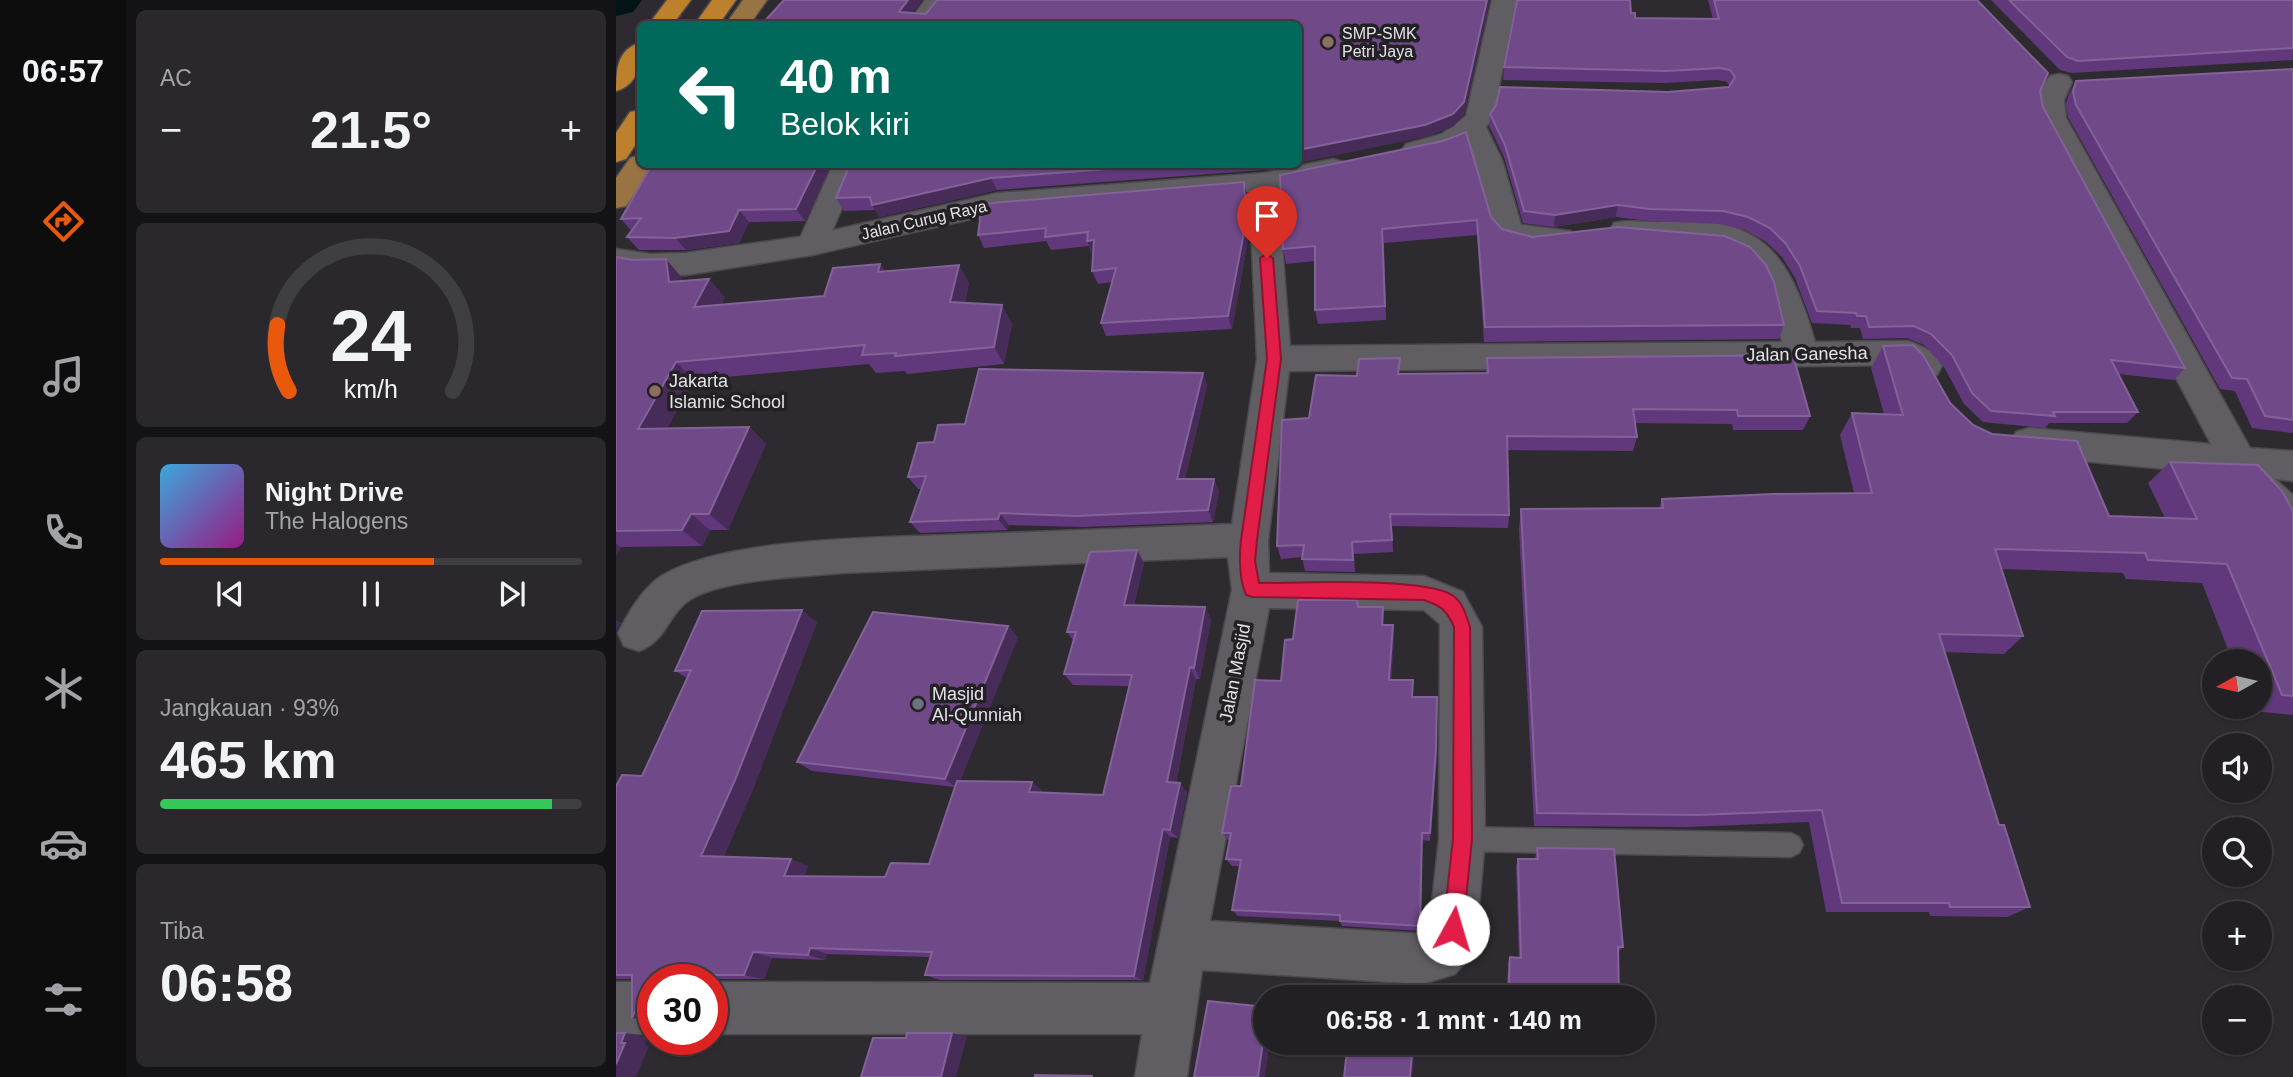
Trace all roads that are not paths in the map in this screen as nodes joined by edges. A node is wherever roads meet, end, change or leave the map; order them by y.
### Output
1 (680, 0) edge
2 (724, 0) edge
3 (755, 0) edge
4 (937, 0) edge
5 (1504, 0) edge
6 (663, 21) edge
7 (709, 21) edge
8 (740, 21) edge
9 (922, 21) edge
10 (637, 55) edge
11 (2061, 78) dead end
12 (616, 83) edge
13 (637, 122) edge
14 (1473, 127) junction
15 (616, 153) edge
16 (1394, 155) edge
17 (1355, 163) edge
18 (637, 168) edge
19 (845, 168) edge
20 (1263, 182) junction
21 (616, 200) edge
22 (812, 245) junction
23 (616, 259) edge
24 (1802, 354) junction
25 (1274, 359) junction
26 (1938, 390) edge
27 (2004, 440) edge
28 (2238, 460) junction
29 (2293, 466) edge
30 (2293, 515) edge
31 (1249, 540) junction
32 (1252, 590) junction
33 (639, 633) dead end
34 (1462, 839) junction
35 (1791, 845) edge
36 (1181, 944) junction
37 (616, 1008) edge
38 (637, 1008) edge
39 (728, 1008) edge
40 (1171, 1009) junction
41 (1161, 1077) edge

1 - 6 highway
2 - 7 highway
3 - 8 main road
4 - 9 street
5 - 14 street
10 - 12 highway
11 - 28 street
13 - 15 highway
14 - 16 street
14 - 24 street
17 - 20 street, Jalan Curug Raya
18 - 21 main road
19 - 22 street
20 - 22 street, Jalan Curug Raya
20 - 25 street, Jalan Masjid
22 - 23 street, Jalan Curug Raya
24 - 25 street, Jalan Ganesha
24 - 26 street, Jalan Ganesha
25 - 31 street, Jalan Masjid
27 - 28 street
28 - 29 street
28 - 30 street
31 - 32 street, Jalan Masjid
31 - 33 street
32 - 34 street
32 - 36 street, Jalan Masjid
34 - 35 lane
34 - 36 street
36 - 40 street, Jalan Masjid
37 - 38 street
39 - 40 street
40 - 41 street, Jalan Masjid

